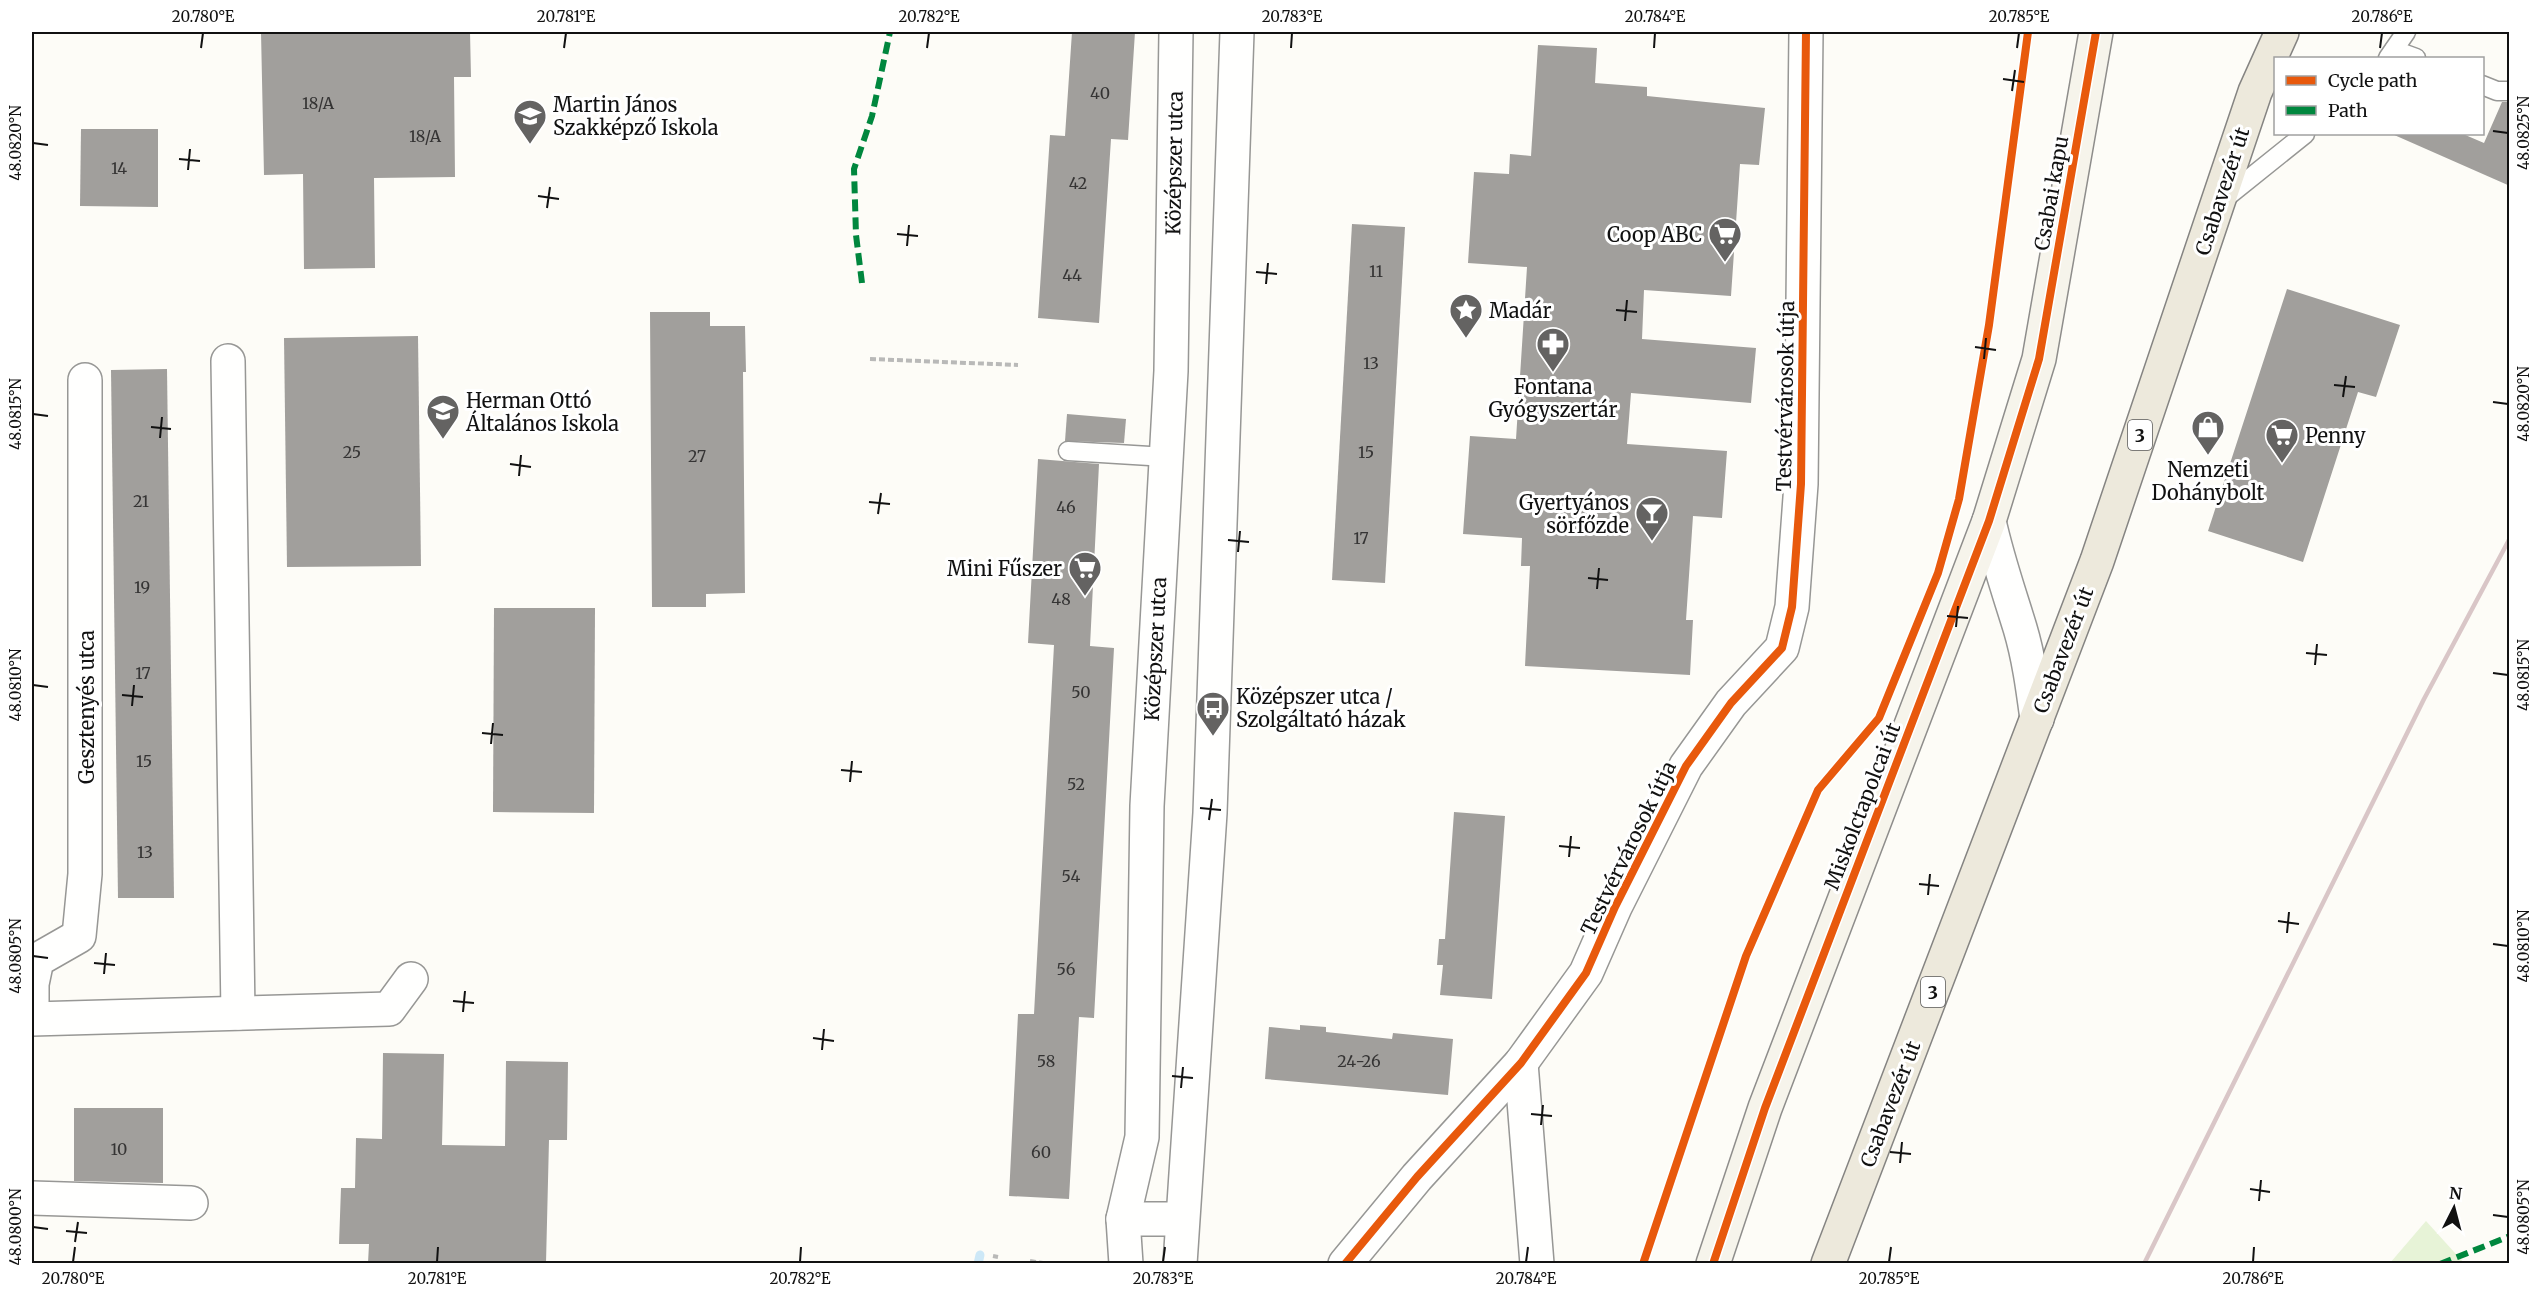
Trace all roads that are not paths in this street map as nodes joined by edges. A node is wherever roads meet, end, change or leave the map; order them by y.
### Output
1 (1176, 32) edge
2 (1237, 32) edge
3 (1806, 32) edge
4 (2096, 32) edge
5 (2282, 32) edge
6 (2406, 32) edge
7 (2391, 54) edge
8 (2410, 57) edge
9 (2484, 86) edge
10 (2510, 91) edge
11 (2305, 135) edge
12 (2218, 204) junction
13 (2039, 359) joint
14 (228, 361) dead end
15 (85, 380) dead end
16 (1068, 451) dead end
17 (1166, 457) junction
18 (1989, 521) junction
19 (2020, 628) junction
20 (2056, 664) junction
21 (2037, 719) junction
22 (411, 979) dead end
23 (32, 1008) edge
24 (238, 1013) junction
25 (32, 1019) edge
26 (1521, 1063) junction
27 (32, 1198) edge
28 (191, 1203) dead end
29 (1123, 1219) junction
30 (1182, 1219) junction
31 (1126, 1263) edge
32 (1180, 1263) edge
33 (1345, 1263) edge
34 (1537, 1263) edge
35 (1713, 1263) edge
36 (1828, 1263) edge

1 - 17 street, Középszer utca
2 - 30 street
3 - 26 street, Testvérvárosok útja
4 - 13 street, Csabai kapu
5 - 12 main road, Csabavezér út / 3
6 - 7 lane
7 - 8 lane
9 - 10 lane
11 - 12 lane
12 - 20 main road, Csabavezér út / 3
13 - 18 street, Miskolctapolcai út
14 - 24 street
15 - 23 street, Gesztenyés utca
16 - 17 lane
17 - 29 street, Középszer utca
18 - 19 street
18 - 35 street, Miskolctapolcai út
19 - 20 street
19 - 21 street
20 - 21 main road, Csabavezér út / 3
21 - 36 main road, Csabavezér út / 3
22 - 24 street
24 - 25 street
26 - 33 street, Testvérvárosok útja
26 - 34 street
27 - 28 street
29 - 30 street
29 - 31 street, Középszer utca
30 - 32 street

